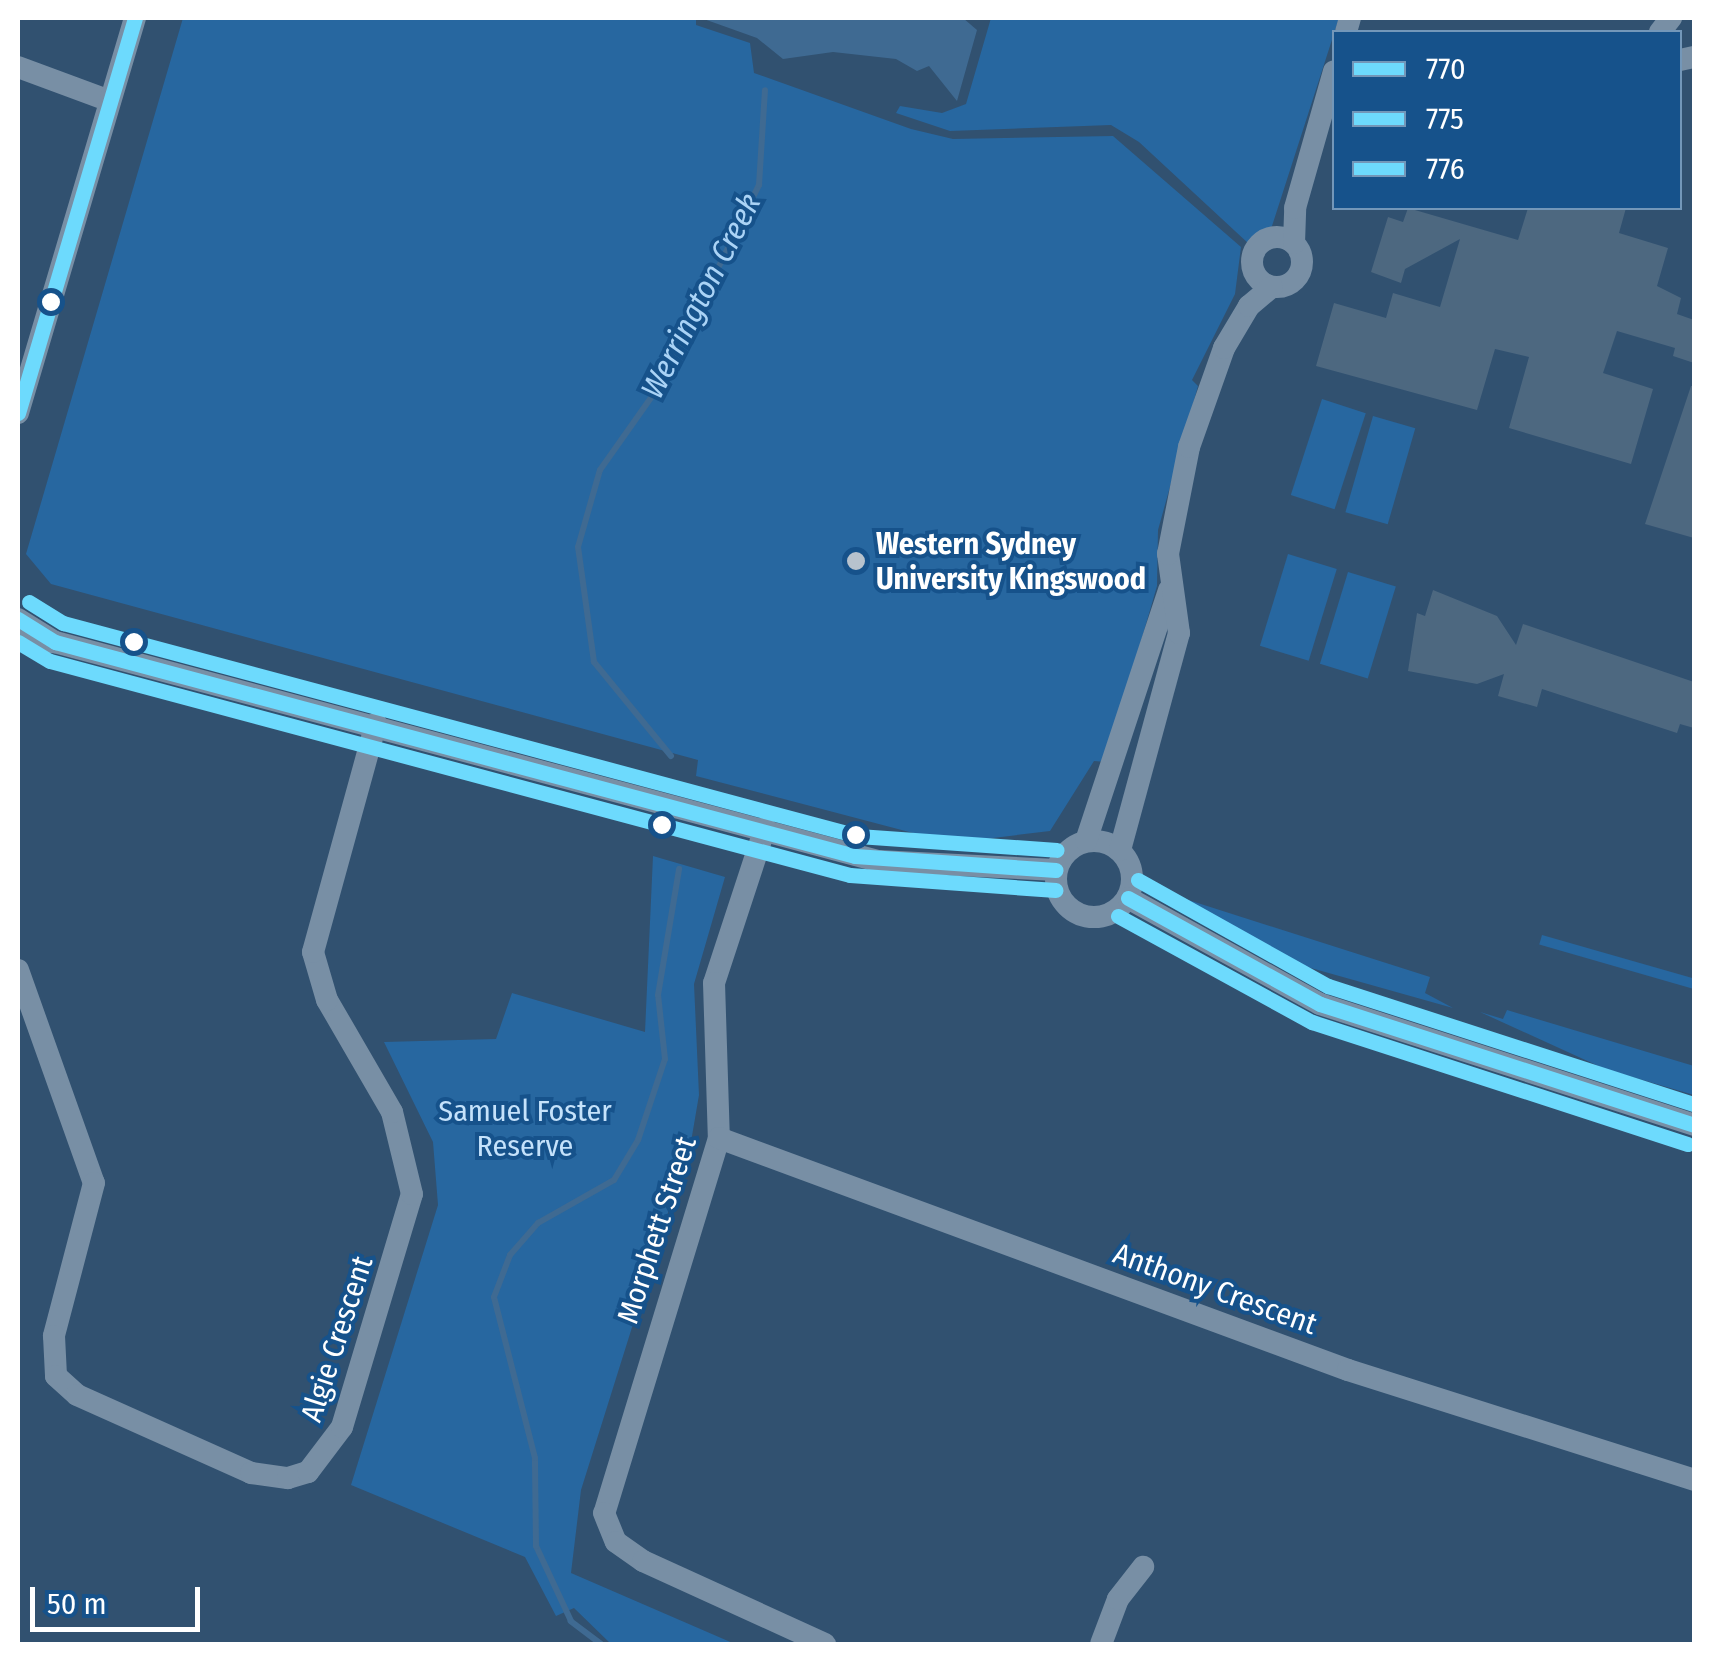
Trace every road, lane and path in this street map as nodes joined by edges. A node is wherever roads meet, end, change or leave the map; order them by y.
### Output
1 (135, 18) edge
2 (18, 67) edge
3 (1332, 78) edge
4 (110, 101) junction
5 (1284, 241) junction
6 (1264, 280) junction
7 (18, 413) edge
8 (1169, 590) junction
9 (18, 619) edge
10 (18, 642) edge
11 (56, 642) junction
12 (376, 724) junction
13 (765, 828) junction
14 (1086, 841) junction
15 (1120, 850) junction
16 (1056, 870) junction
17 (1128, 898) junction
18 (18, 970) edge
19 (1694, 1124) edge
20 (720, 1138) junction
21 (1694, 1480) edge
22 (1143, 1567) dead end
23 (825, 1644) edge
24 (1101, 1644) edge

1 - 4 street
2 - 4 street
3 - 5 street
4 - 7 street
5 - 6 street
5 - 6 street
6 - 8 street
8 - 14 street
8 - 15 street
9 - 11 street
10 - 11 street
11 - 12 street
12 - 13 street
12 - 18 street, Algie Crescent
13 - 16 street
13 - 20 street, Morphett Street
14 - 15 street
14 - 16 street
15 - 17 street
16 - 17 street
17 - 19 street
20 - 21 street, Anthony Crescent
20 - 23 street, Morphett Street
22 - 24 street

